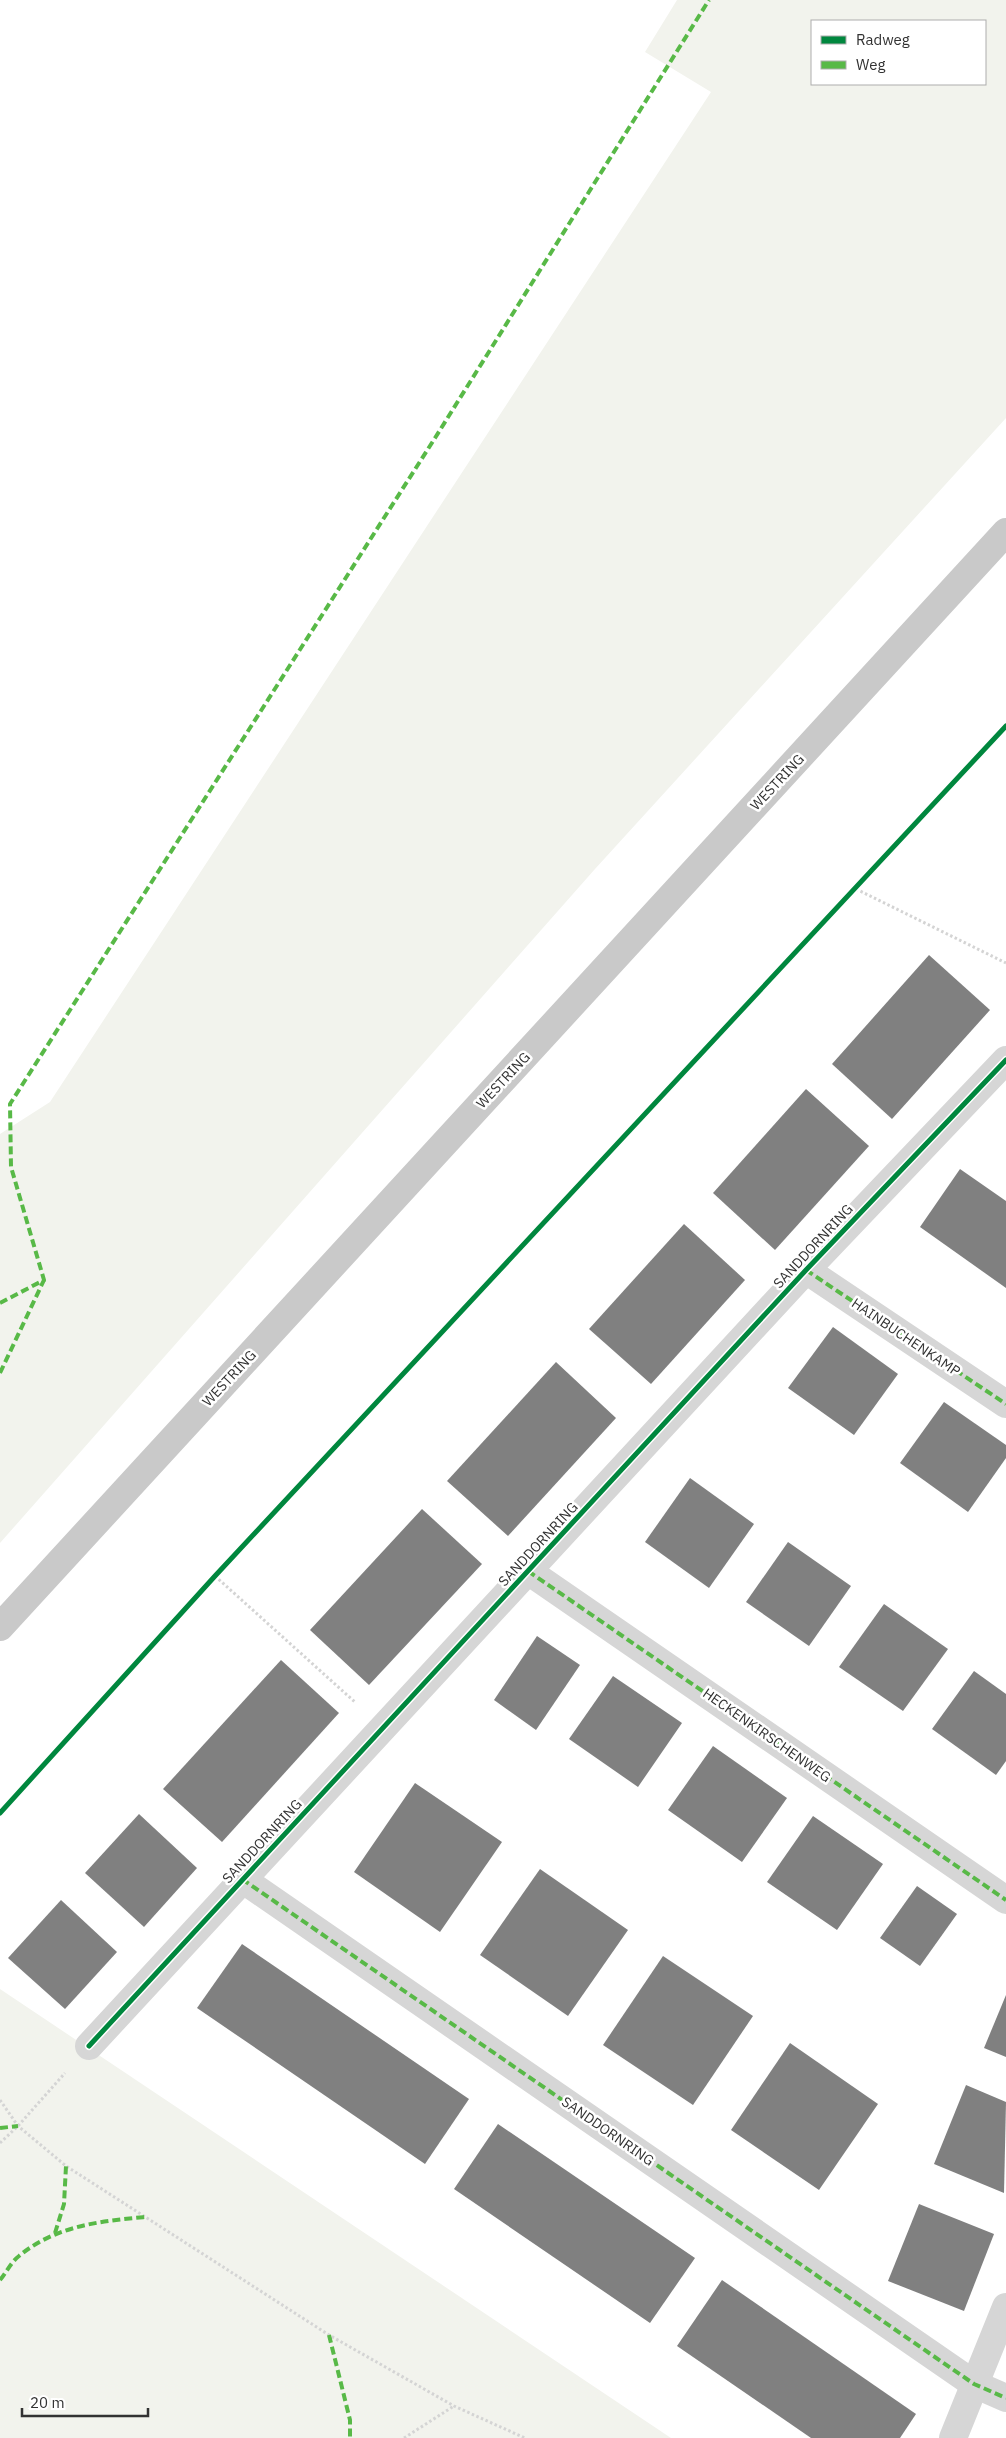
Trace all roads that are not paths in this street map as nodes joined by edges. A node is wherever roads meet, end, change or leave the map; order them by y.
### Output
1 (1006, 532) edge
2 (1006, 1060) edge
3 (806, 1270) junction
4 (1006, 1404) edge
5 (528, 1570) junction
6 (0, 1627) edge
7 (242, 1879) junction
8 (1006, 1900) edge
9 (89, 2046) road end
10 (1006, 2307) edge
11 (974, 2384) junction
12 (1006, 2398) edge
13 (953, 2438) edge

1 - 6 main road, WESTRING
2 - 3 street, SANDDORNRING
3 - 4 street, HAINBUCHENKAMP
3 - 5 street, SANDDORNRING
5 - 7 street, SANDDORNRING
5 - 8 street, HECKENKIRSCHENWEG
7 - 9 street, SANDDORNRING
7 - 11 street, SANDDORNRING
10 - 11 street
11 - 12 street, SANDDORNRING
11 - 13 street

